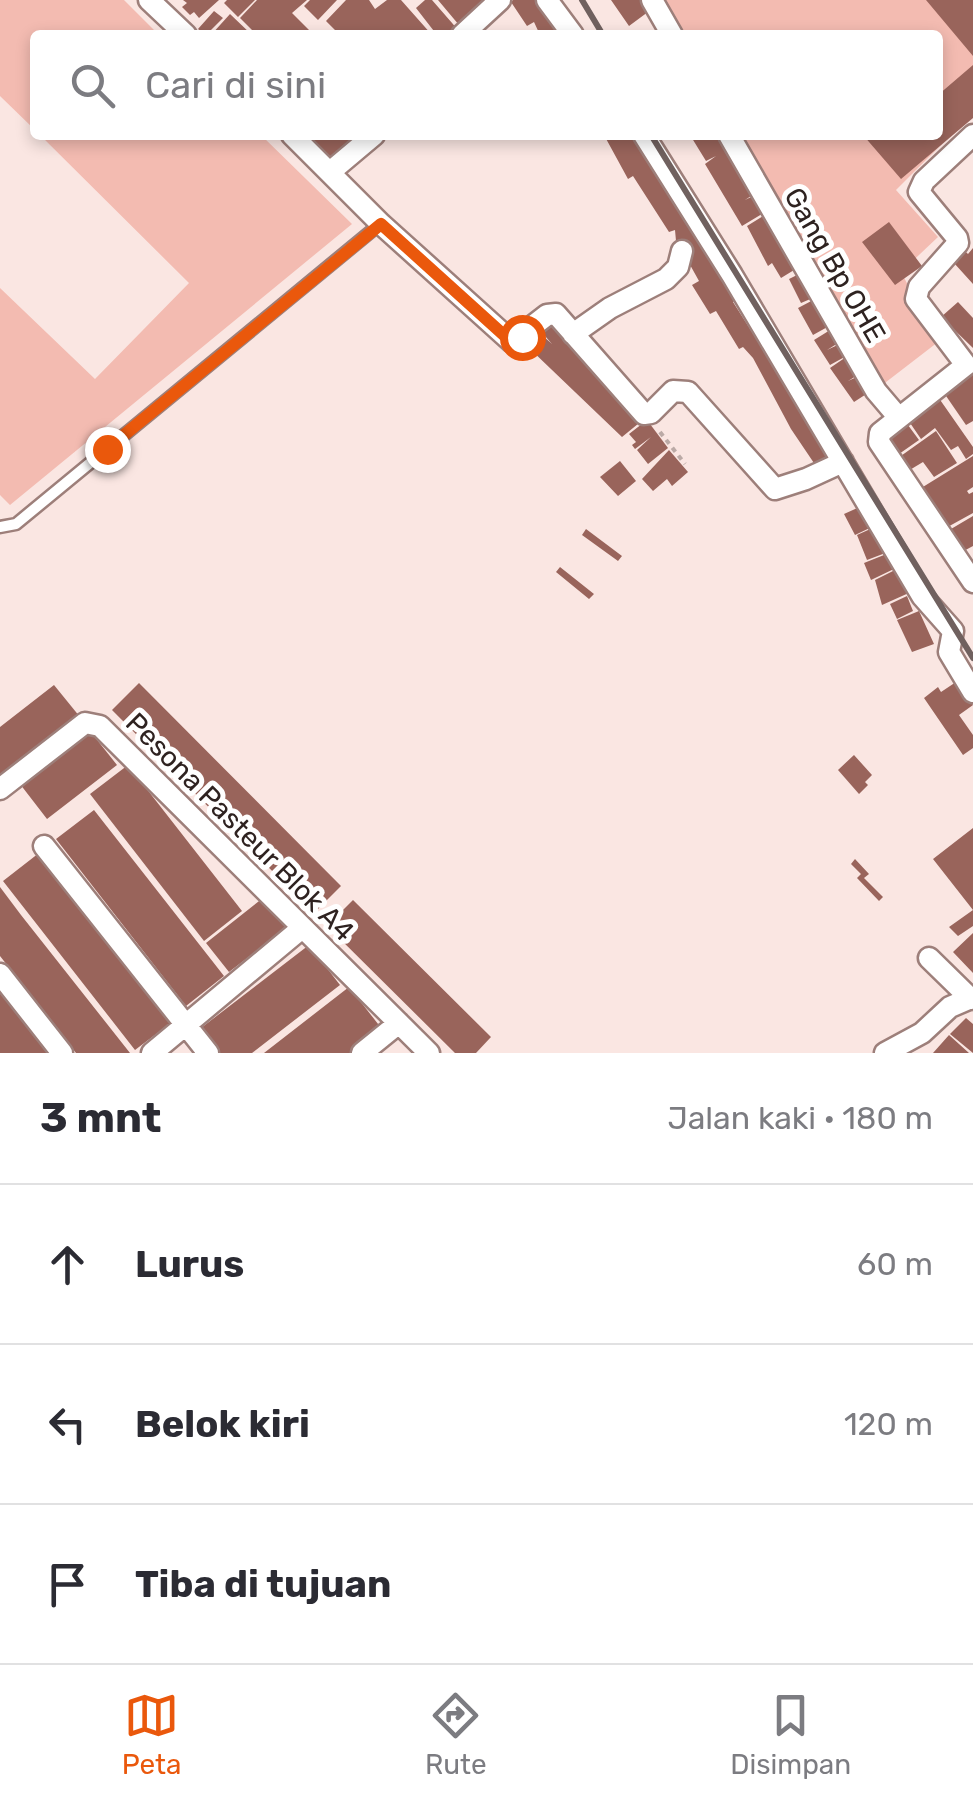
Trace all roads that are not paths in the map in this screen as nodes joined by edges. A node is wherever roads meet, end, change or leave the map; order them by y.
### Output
1 (149, 0) edge
2 (500, 0) edge
3 (547, 0) edge
4 (652, 0) edge
5 (181, 30) edge
6 (467, 30) edge
7 (569, 30) edge
8 (669, 30) edge
9 (973, 135) edge
10 (297, 140) edge
11 (368, 140) edge
12 (647, 140) edge
13 (732, 140) edge
14 (330, 172) junction
15 (381, 224) junction
16 (682, 250) dead end
17 (573, 334) junction
18 (899, 418) junction
19 (843, 462) junction
20 (0, 527) edge
21 (973, 582) edge
22 (973, 692) edge
23 (0, 789) edge
24 (44, 846) dead end
25 (302, 928) junction
26 (929, 958) dead end
27 (0, 974) edge
28 (972, 998) edge
29 (398, 1023) junction
30 (186, 1025) junction
31 (62, 1053) edge
32 (152, 1053) edge
33 (208, 1053) edge
34 (362, 1053) edge
35 (429, 1053) edge
36 (885, 1053) edge

1 - 5 street
2 - 6 street
3 - 7 street
4 - 8 street
9 - 18 street, Gang Bp OHE
10 - 14 street
11 - 14 street
12 - 19 street
13 - 18 street, Gang Bp OHE
14 - 15 street
15 - 17 street
15 - 20 lane
16 - 17 street
17 - 19 street
18 - 21 street
19 - 22 street
23 - 25 street, Pesona Pasteur Blok A4
24 - 30 street
25 - 29 street, Pesona Pasteur Blok A4
25 - 30 street
26 - 28 street
27 - 31 street
28 - 36 street
29 - 34 street
29 - 35 street, Pesona Pasteur Blok A4
30 - 32 street
30 - 33 street

